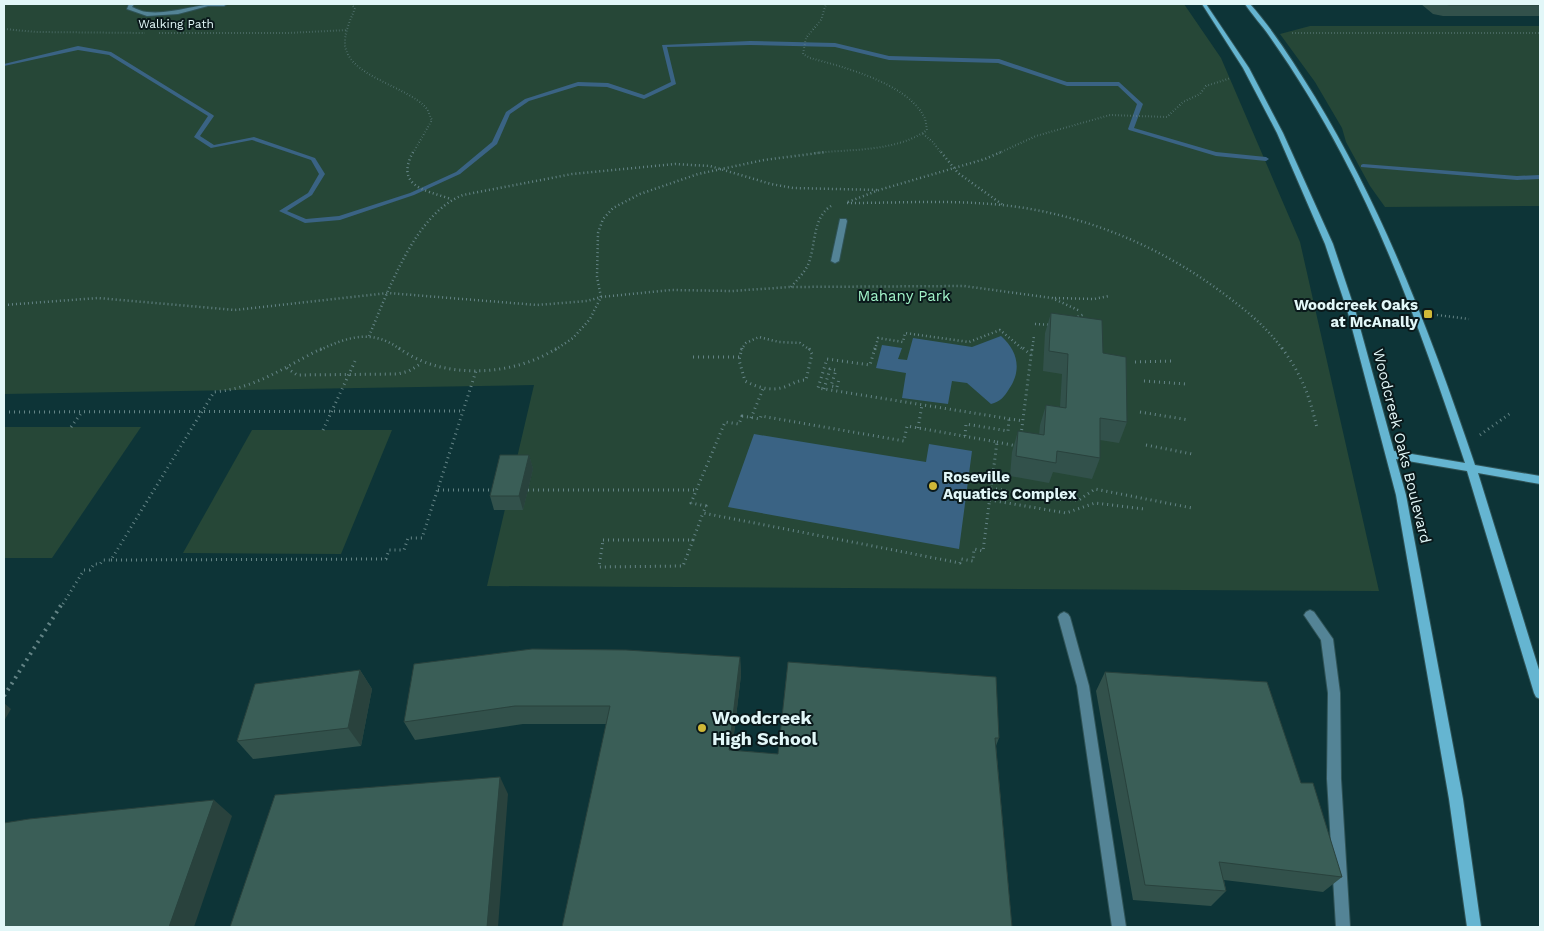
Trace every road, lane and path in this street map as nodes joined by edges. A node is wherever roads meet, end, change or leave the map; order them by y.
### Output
1 (132, 4) edge
2 (224, 4) edge
3 (351, 4) edge
4 (826, 4) edge
5 (1204, 4) edge
6 (1248, 4) edge
7 (210, 5) edge
8 (4, 29) edge
9 (348, 30) junction
10 (1269, 32) junction
11 (1540, 32) edge
12 (1250, 76) junction
13 (923, 134) junction
14 (714, 168) junction
15 (952, 168) junction
16 (879, 190) junction
17 (452, 200) junction
18 (836, 205) dead end
19 (1004, 206) junction
20 (843, 221) dead end
21 (835, 261) dead end
22 (790, 288) junction
23 (388, 292) junction
24 (1109, 296) dead end
25 (601, 297) junction
26 (1052, 298) junction
27 (4, 305) edge
28 (1080, 310) dead end
29 (1416, 312) junction
30 (1085, 314) dead end
31 (1469, 318) dead end
32 (1070, 319) edge
33 (1035, 324) dead end
34 (1056, 325) edge
35 (369, 336) junction
36 (1034, 336) dead end
37 (1032, 355) junction
38 (693, 357) dead end
39 (740, 357) junction
40 (356, 359) dead end
41 (1174, 361) dead end
42 (1135, 362) dead end
43 (422, 363) junction
44 (287, 368) junction
45 (476, 371) junction
46 (349, 375) junction
47 (839, 379) dead end
48 (1144, 381) dead end
49 (1186, 384) dead end
50 (763, 389) junction
51 (824, 389) junction
52 (922, 404) junction
53 (332, 411) junction
54 (464, 411) junction
55 (4, 412) edge
56 (82, 412) junction
57 (202, 412) junction
58 (1140, 412) dead end
59 (1512, 412) dead end
60 (752, 418) junction
61 (1009, 419) junction
62 (1189, 420) dead end
63 (1023, 421) junction
64 (71, 427) dead end
65 (918, 428) junction
66 (1317, 428) dead end
67 (323, 430) dead end
68 (965, 436) junction
69 (1478, 437) dead end
70 (997, 442) junction
71 (1146, 445) dead end
72 (1192, 454) dead end
73 (1390, 454) junction
74 (1472, 468) junction
75 (1540, 480) edge
76 (991, 488) junction
77 (438, 490) junction
78 (499, 490) edge
79 (528, 490) dead end
80 (696, 490) junction
81 (990, 500) junction
82 (1192, 508) dead end
83 (1144, 509) dead end
84 (703, 513) junction
85 (693, 540) junction
86 (111, 560) junction
87 (1310, 615) dead end
88 (1064, 617) dead end
89 (1540, 692) edge
90 (4, 696) edge
91 (1119, 927) edge
92 (1343, 927) edge
93 (1474, 927) edge

1 - 7 lane
2 - 7 lane
3 - 9 path
4 - 13 path
5 - 12 main road, Woodcreek Oaks Boulevard
6 - 10 main road
8 - 9 path, Walking Path
9 - 17 path
10 - 11 path
10 - 29 main road
12 - 15 path
12 - 73 main road, Woodcreek Oaks Boulevard
13 - 14 path
13 - 15 path
14 - 16 path
14 - 17 path
14 - 25 path
15 - 16 path
15 - 19 path
16 - 19 path
17 - 23 path
18 - 22 path
19 - 66 path
20 - 21 lane
22 - 25 path
22 - 26 path
23 - 25 path
23 - 27 path
23 - 35 path
24 - 26 path
25 - 45 path
26 - 28 path
29 - 31 path
29 - 74 main road
30 - 32 path
33 - 34 path
35 - 43 path
35 - 44 path
36 - 37 path
37 - 51 path
37 - 63 path
38 - 39 path
39 - 50 path
39 - 50 path
40 - 46 path
41 - 42 path
43 - 45 path
43 - 46 path
44 - 46 path
44 - 57 path
45 - 54 path
46 - 53 path
47 - 51 path
48 - 49 path
50 - 60 path
51 - 52 path
52 - 61 path
52 - 65 path
53 - 54 path
53 - 57 path
53 - 67 path
54 - 77 path
55 - 56 path
56 - 57 path
56 - 64 path
57 - 86 path
58 - 62 path
59 - 69 path
60 - 65 path
60 - 80 path
61 - 63 path
61 - 68 path
63 - 70 path
65 - 68 path
68 - 70 path
70 - 76 path
71 - 72 path
73 - 74 main road
73 - 93 main road, Woodcreek Oaks Boulevard
74 - 75 main road
74 - 89 main road
76 - 81 path
76 - 82 path
77 - 78 path
77 - 86 path
79 - 80 path
80 - 84 path
81 - 83 path
81 - 84 path
84 - 85 path
85 - 85 path
86 - 90 path
87 - 92 lane
88 - 91 lane

